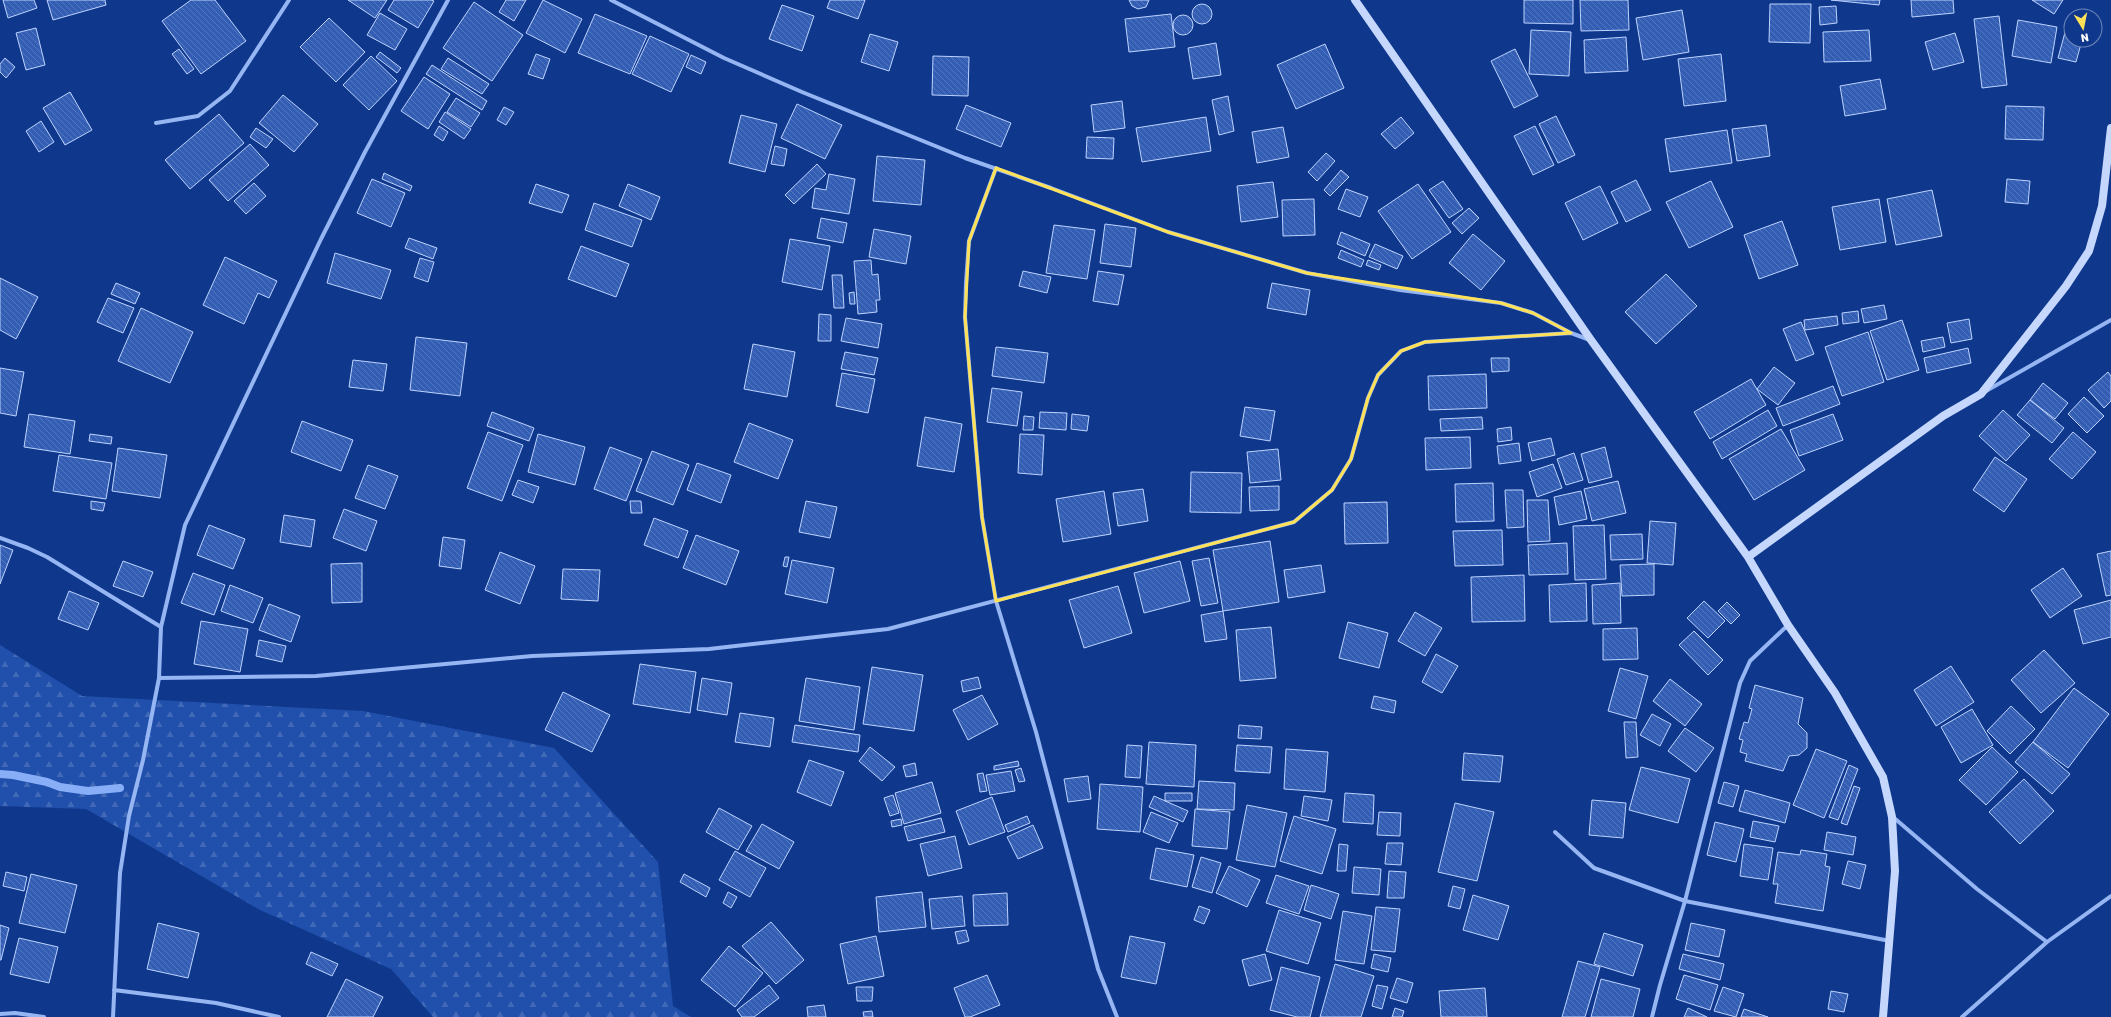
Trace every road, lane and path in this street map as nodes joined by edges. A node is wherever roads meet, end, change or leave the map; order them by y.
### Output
1 (289, 0) edge
2 (448, 0) edge
3 (611, 0) edge
4 (1355, 0) edge
5 (156, 123) dead end
6 (2111, 128) edge
7 (996, 168) junction
8 (2111, 320) edge
9 (1571, 333) junction
10 (1591, 340) junction
11 (1981, 394) junction
12 (0, 538) edge
13 (1748, 557) junction
14 (996, 601) junction
15 (1788, 625) junction
16 (161, 627) junction
17 (158, 678) junction
18 (1892, 817) junction
19 (1555, 832) dead end
20 (2111, 896) edge
21 (1686, 901) junction
22 (1890, 942) junction
23 (2047, 942) junction
24 (114, 990) junction
25 (0, 1014) edge
26 (44, 1017) edge
27 (113, 1017) edge
28 (279, 1017) edge
29 (1117, 1017) edge
30 (1652, 1017) edge
31 (1883, 1017) edge
32 (1962, 1017) edge

1 - 5 street
2 - 16 street
3 - 7 street
4 - 10 street
6 - 11 street
7 - 9 street
7 - 14 street
8 - 11 street
9 - 10 street
9 - 14 street
10 - 13 street
11 - 13 street
12 - 16 street
13 - 15 street
14 - 17 street
14 - 29 street
15 - 18 street
15 - 21 street
16 - 17 street
17 - 24 street
18 - 22 street
18 - 23 street
19 - 21 street
20 - 23 street
21 - 22 street
21 - 30 street
22 - 31 street
23 - 32 street
24 - 27 street
24 - 28 street
25 - 26 street

